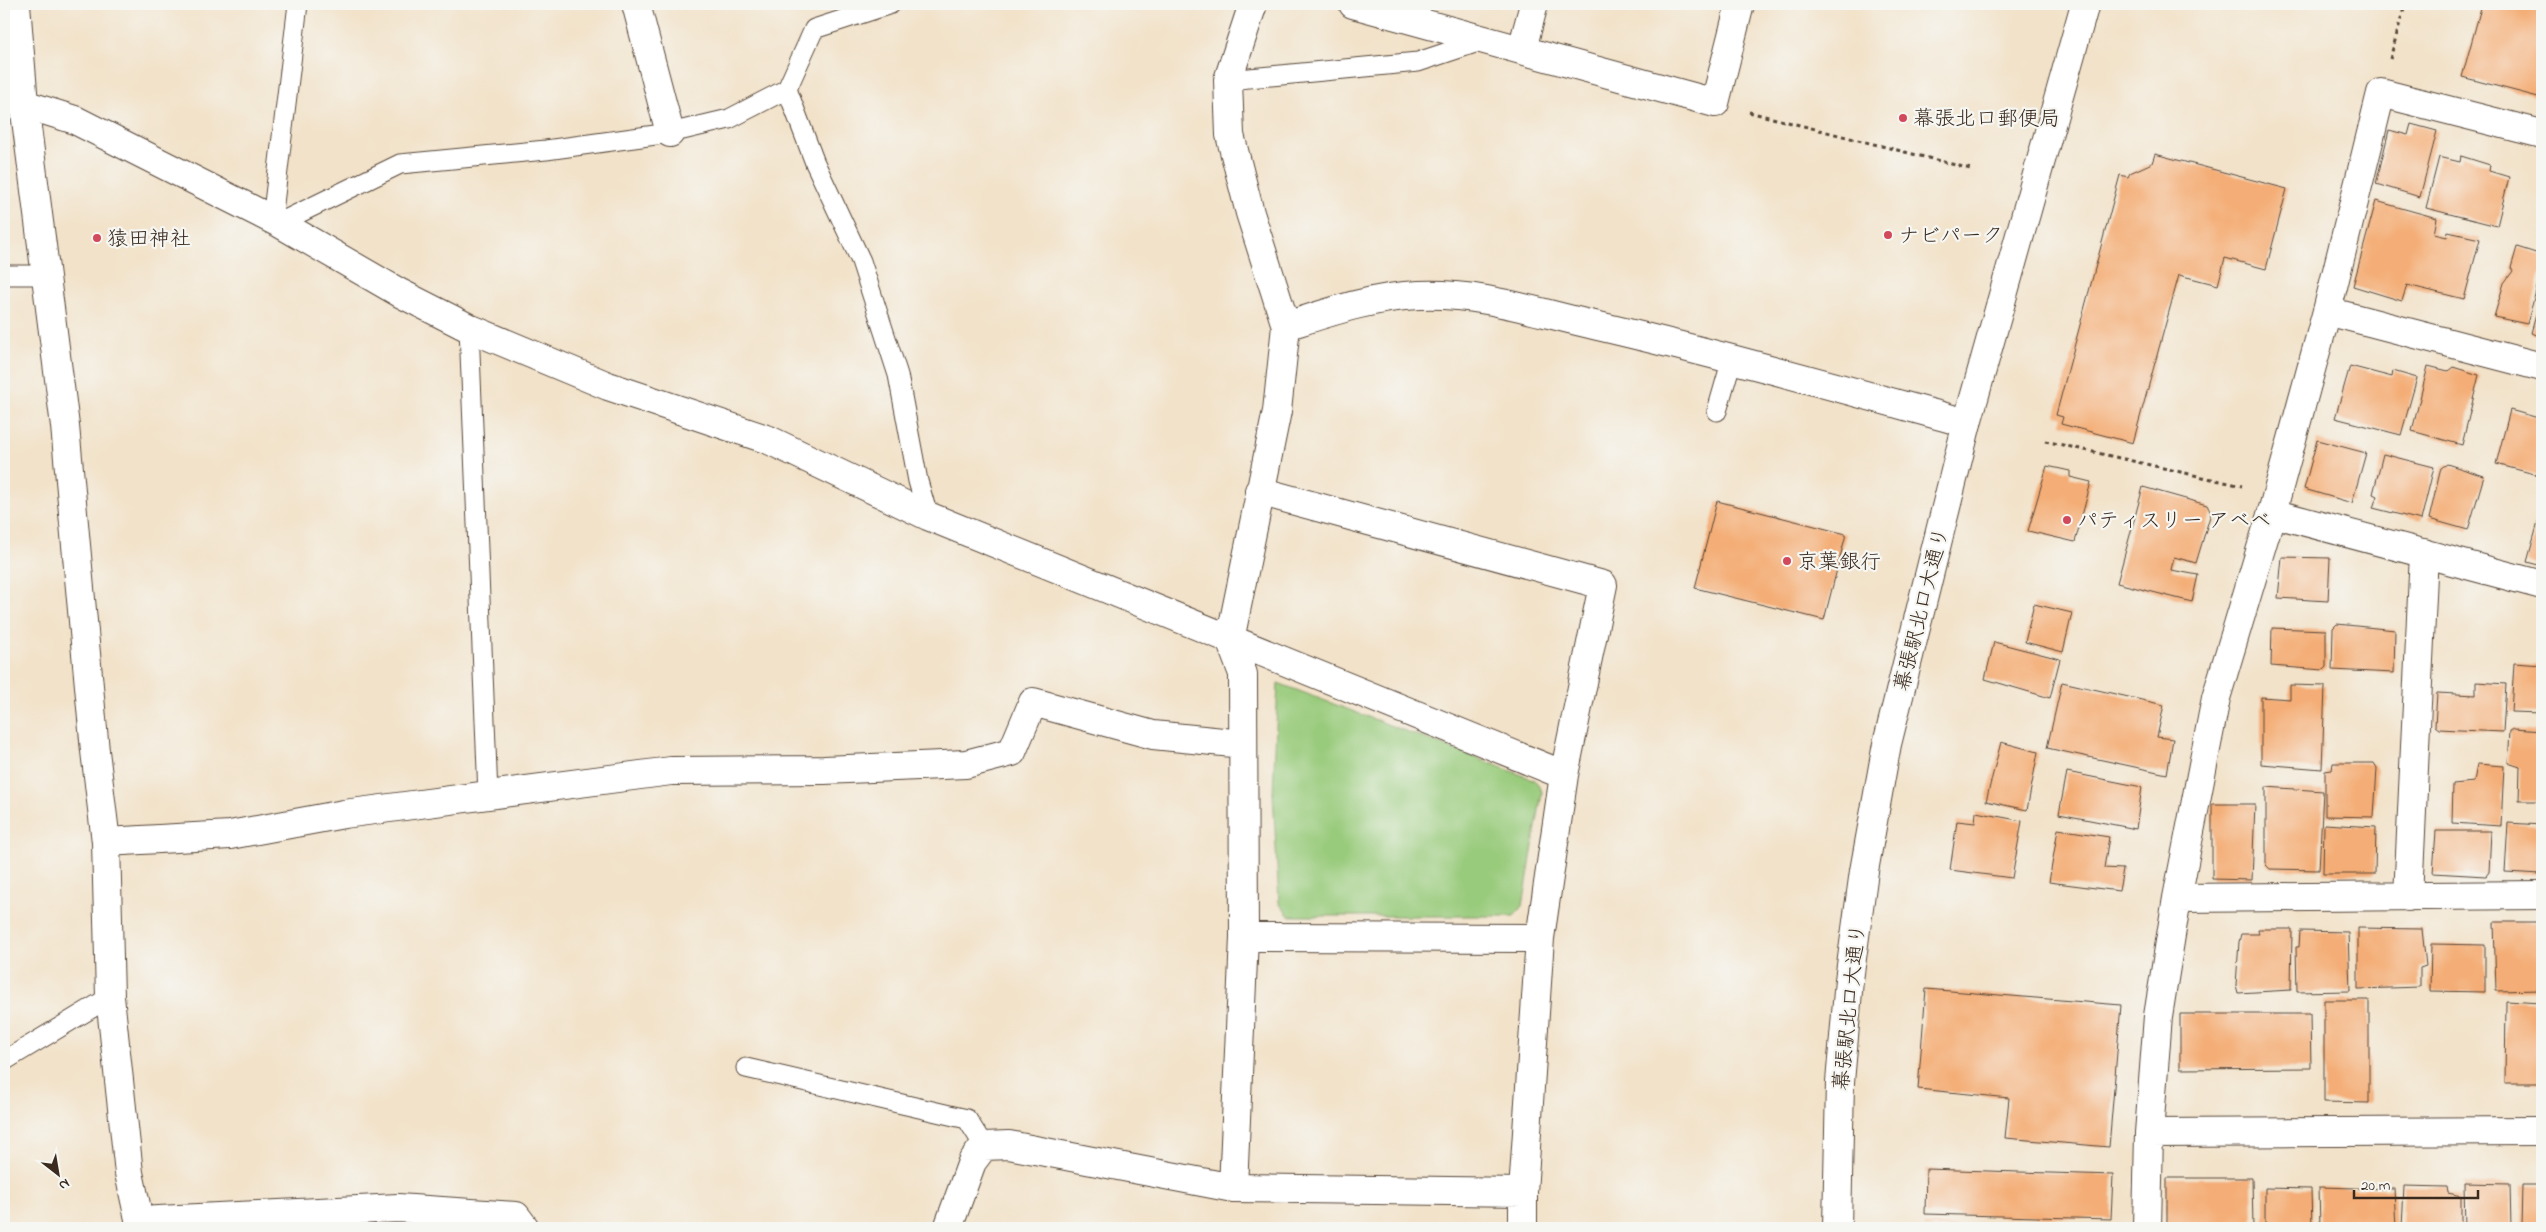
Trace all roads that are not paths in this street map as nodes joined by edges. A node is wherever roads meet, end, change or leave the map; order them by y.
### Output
1 (16, 4) edge
2 (298, 4) edge
3 (636, 4) edge
4 (891, 4) edge
5 (1253, 4) edge
6 (1353, 4) edge
7 (1534, 4) edge
8 (1740, 4) edge
9 (2085, 4) edge
10 (1484, 40) junction
11 (1522, 49) junction
12 (1228, 80) junction
13 (787, 89) junction
14 (14, 102) edge
15 (670, 133) junction
16 (2542, 134) edge
17 (275, 221) junction
18 (4, 275) edge
19 (45, 275) junction
20 (2327, 311) junction
21 (1286, 326) junction
22 (469, 328) junction
23 (1732, 359) junction
24 (2542, 367) edge
25 (1718, 411) dead end
26 (1968, 423) junction
27 (1259, 491) junction
28 (2274, 504) junction
29 (928, 516) junction
30 (2424, 552) junction
31 (2542, 585) edge
32 (1230, 640) junction
33 (1243, 744) junction
34 (1564, 775) junction
35 (488, 795) junction
36 (106, 842) junction
37 (2542, 895) edge
38 (2408, 897) junction
39 (2177, 898) junction
40 (1244, 937) junction
41 (1540, 938) junction
42 (110, 997) junction
43 (4, 1061) edge
44 (746, 1068) dead end
45 (2542, 1131) edge
46 (2150, 1133) junction
47 (984, 1146) junction
48 (1233, 1188) junction
49 (1524, 1192) junction
50 (140, 1224) edge
51 (525, 1228) edge
52 (948, 1228) edge
53 (1523, 1228) edge
54 (1837, 1228) edge
55 (2147, 1228) edge

1 - 14 street
2 - 17 lane
3 - 15 street
4 - 13 lane
5 - 12 street
6 - 10 street
7 - 11 street
8 - 11 street
9 - 26 street, 幕張駅北口大通り
10 - 11 street
10 - 12 lane
12 - 21 street
13 - 15 lane
13 - 29 lane
14 - 17 street
14 - 19 street
15 - 17 lane
16 - 20 street
17 - 22 street
18 - 19 lane
19 - 36 street
20 - 24 street
20 - 28 street
21 - 23 street
21 - 27 street
22 - 29 street
22 - 35 lane
23 - 25 lane
23 - 26 street
26 - 54 street, 幕張駅北口大通り
27 - 32 street
27 - 34 street
28 - 30 street
28 - 39 street
29 - 32 street
30 - 31 street
30 - 38 street
32 - 33 street
32 - 34 street
33 - 35 street
33 - 40 street
34 - 41 street
35 - 36 street
36 - 42 street
37 - 38 street
38 - 39 street
39 - 46 street
40 - 41 street
40 - 48 street
41 - 49 street
42 - 43 lane
42 - 50 street
44 - 47 lane
45 - 46 street
46 - 55 street
47 - 48 street
47 - 52 street
48 - 49 street
49 - 53 street
50 - 51 street

